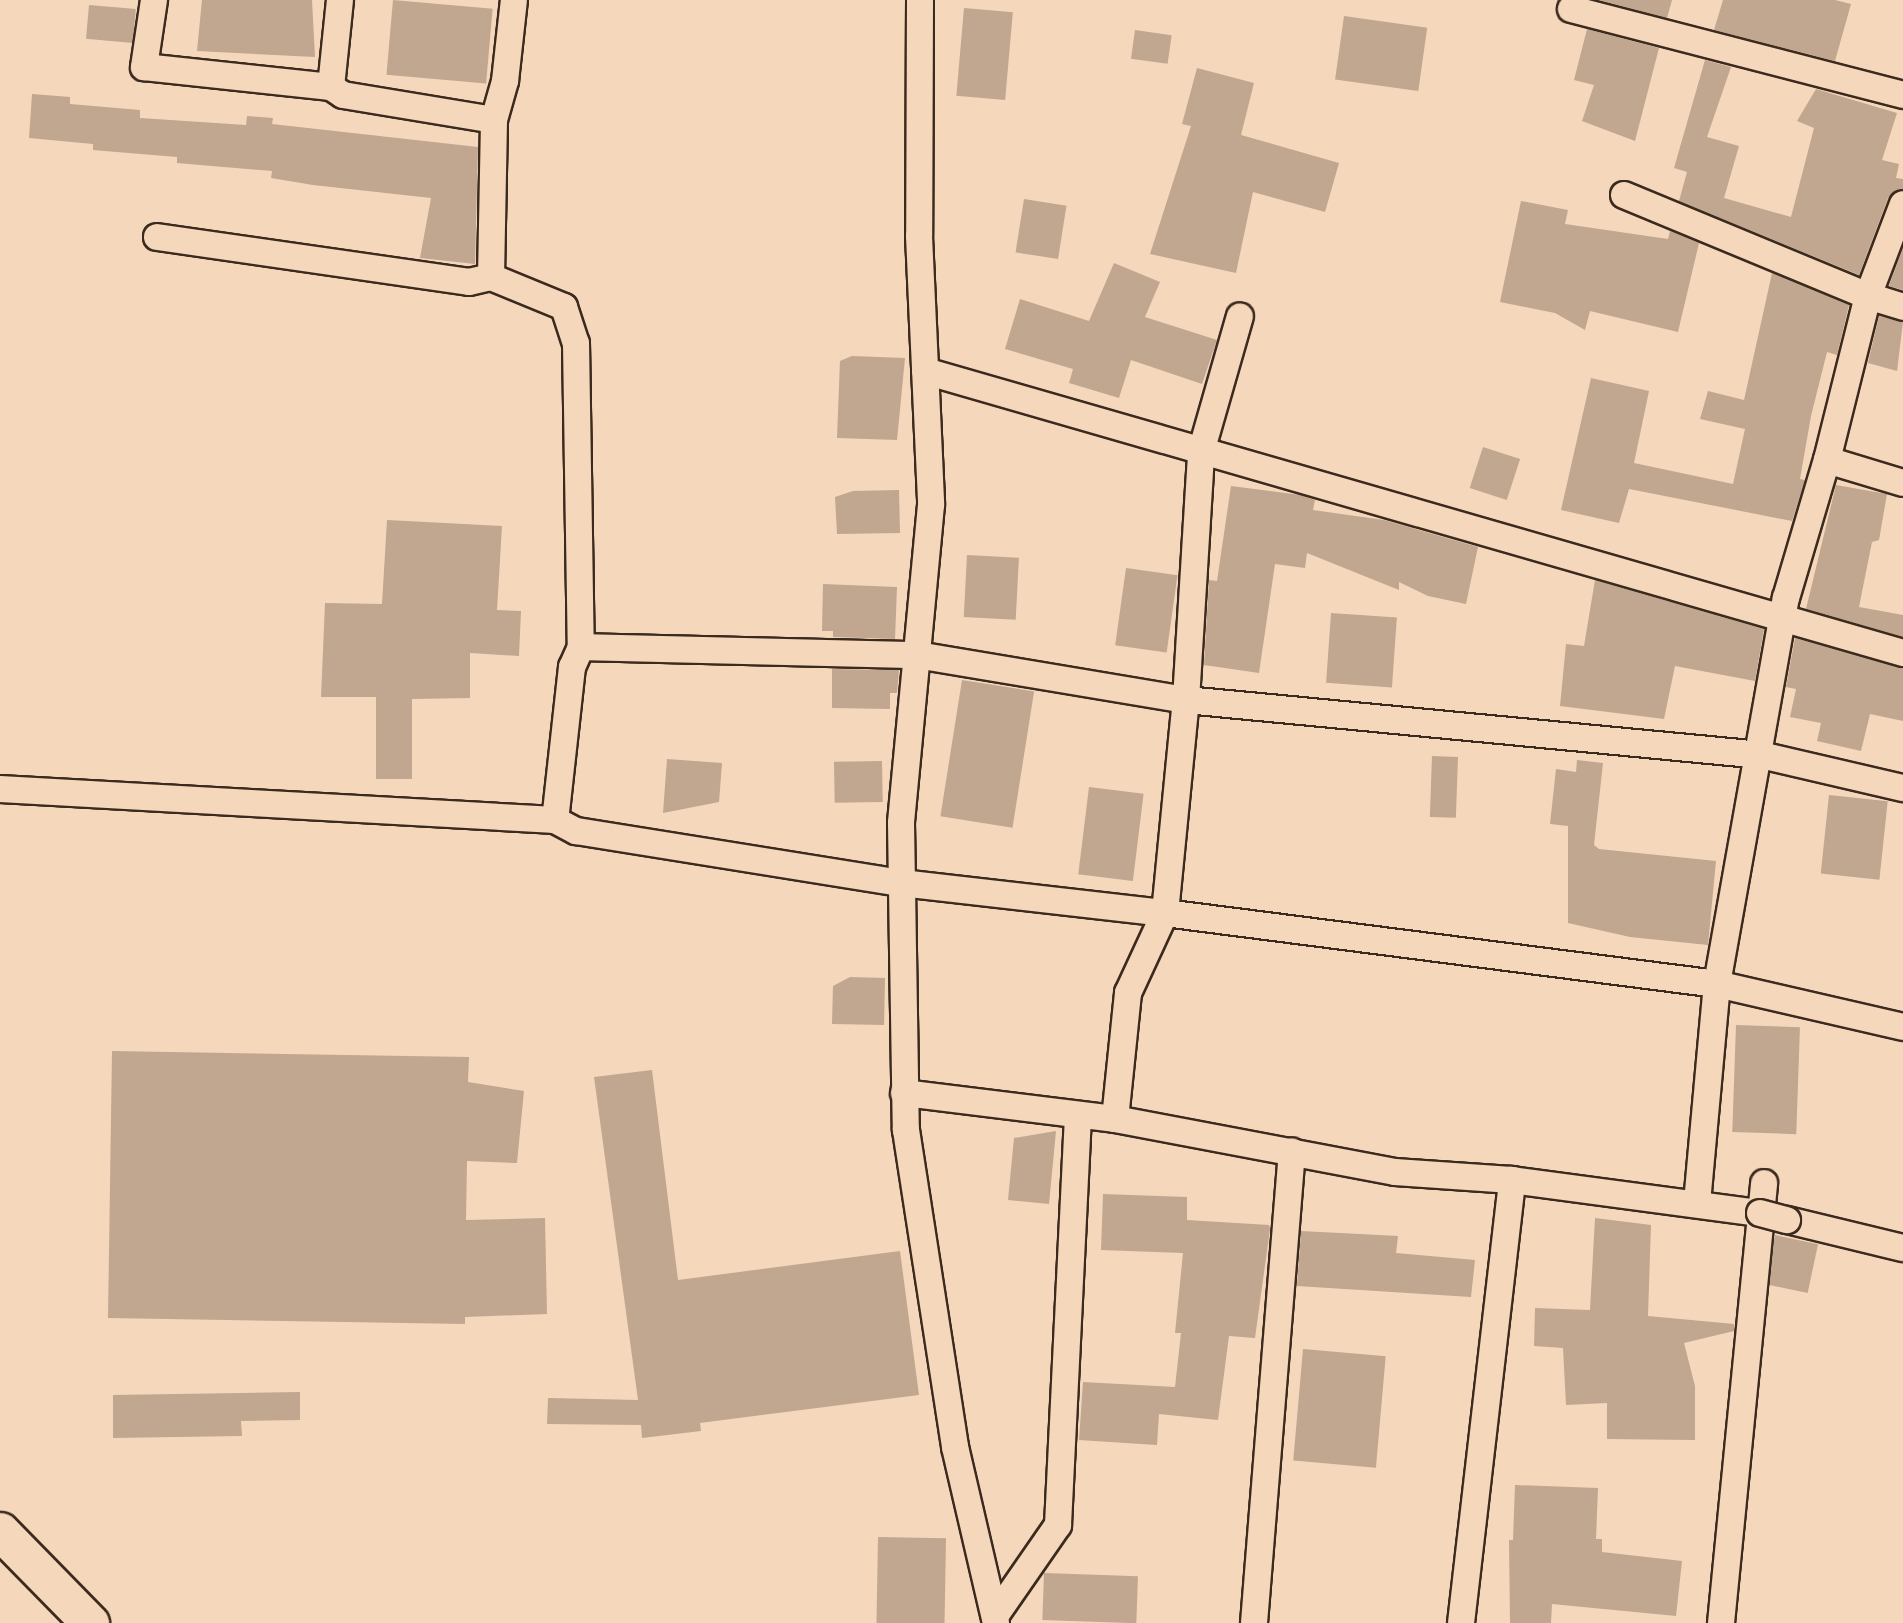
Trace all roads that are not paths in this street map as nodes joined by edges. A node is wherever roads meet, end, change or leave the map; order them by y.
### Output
1 (154, 0) edge
2 (340, 0) edge
3 (514, 0) edge
4 (920, 0) edge
5 (1571, 9) dead end
6 (331, 87) junction
7 (1903, 94) edge
8 (494, 120) junction
9 (1624, 195) dead end
10 (1903, 204) edge
11 (157, 237) dead end
12 (491, 277) junction
13 (1868, 296) junction
14 (1903, 307) edge
15 (1240, 316) dead end
16 (925, 371) junction
17 (1201, 452) junction
18 (1827, 460) junction
19 (1903, 483) edge
20 (1782, 621) junction
21 (581, 647) junction
22 (1903, 653) edge
23 (917, 655) junction
24 (1186, 700) junction
25 (1761, 755) junction
26 (1903, 788) edge
27 (0, 789) edge
28 (555, 820) junction
29 (901, 883) junction
30 (1165, 912) junction
31 (1717, 984) junction
32 (1903, 1027) edge
33 (905, 1093) junction
34 (1078, 1116) junction
35 (1115, 1119) junction
36 (1292, 1152) junction
37 (1512, 1180) junction
38 (1764, 1183) dead end
39 (1697, 1203) junction
40 (1760, 1212) junction
41 (1903, 1248) edge
42 (0, 1531) edge
43 (996, 1620) edge
44 (90, 1623) edge
45 (1254, 1623) edge
46 (1461, 1623) edge
47 (1721, 1623) edge

1 - 6 street
2 - 6 street
3 - 8 street
4 - 16 street
5 - 7 street
6 - 8 street
8 - 12 street
9 - 13 street
10 - 13 street
11 - 12 street
12 - 21 street
13 - 14 street
13 - 18 street
15 - 17 street
16 - 17 street
16 - 23 street
17 - 20 street
17 - 24 street
18 - 19 street
18 - 20 street
20 - 22 street
20 - 25 street
21 - 23 street
21 - 28 street
23 - 24 street
23 - 29 street
24 - 25 street
24 - 30 street
25 - 26 street
25 - 31 street
27 - 28 street
28 - 29 street
29 - 30 street
29 - 33 street
30 - 31 street
30 - 35 street
31 - 32 street
31 - 39 street
33 - 34 street
33 - 43 street
34 - 35 street
34 - 43 street
35 - 36 street
36 - 37 street
36 - 45 street
37 - 39 street
37 - 46 street
38 - 40 street
39 - 40 street
40 - 41 street, bridge
40 - 47 street
42 - 44 street

